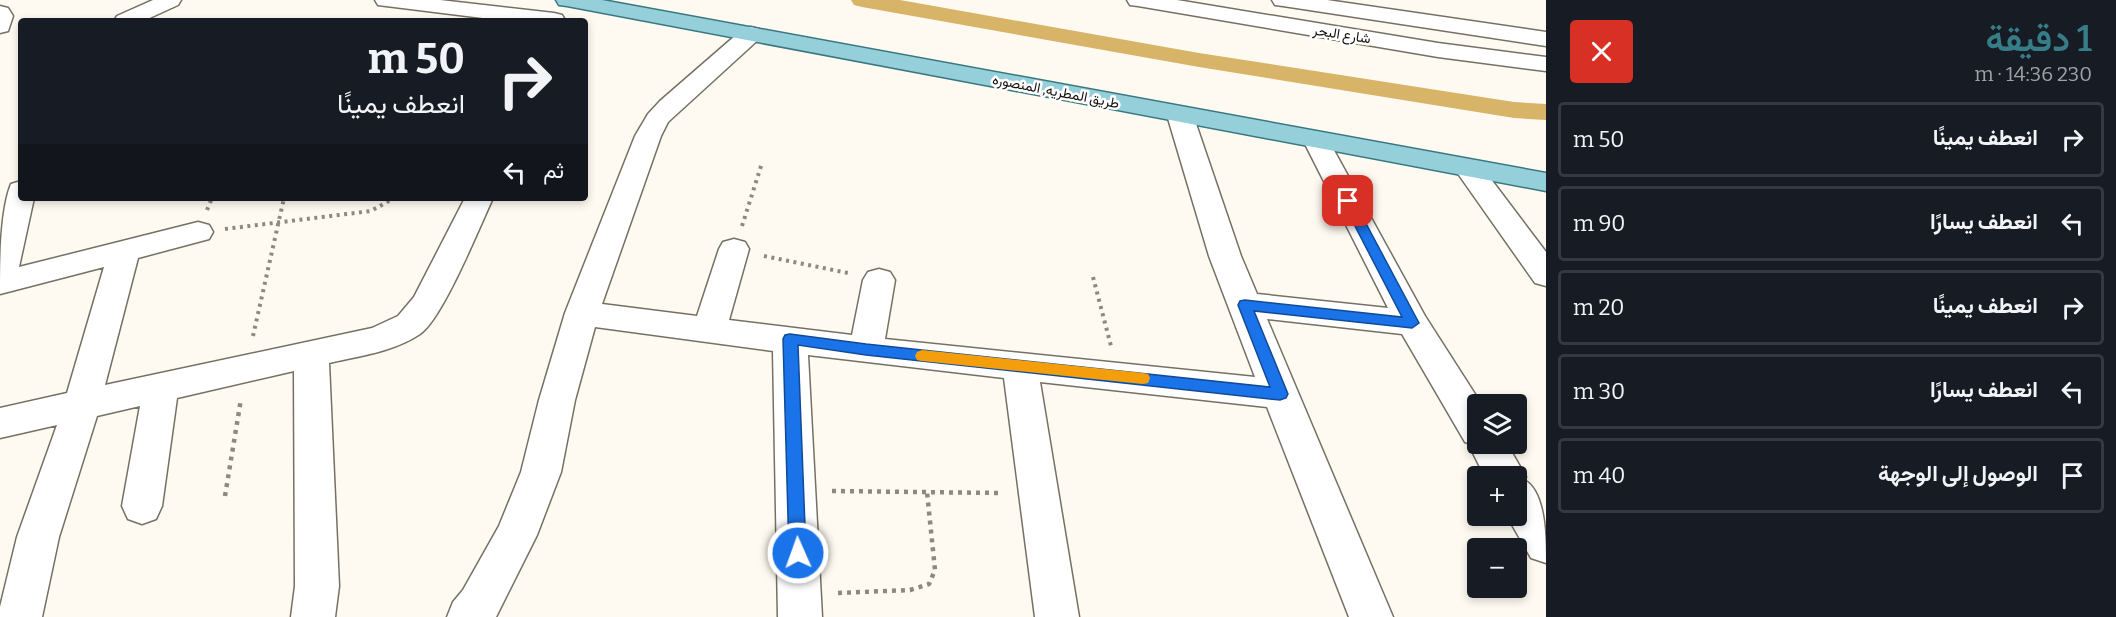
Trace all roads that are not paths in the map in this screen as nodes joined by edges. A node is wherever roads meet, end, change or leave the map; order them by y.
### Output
1 (170, 0) edge
2 (386, 0) edge
3 (1138, 0) edge
4 (1283, 0) edge
5 (559, 10) edge
6 (0, 13) edge
7 (474, 16) edge
8 (131, 18) edge
9 (0, 26) edge
10 (751, 34) junction
11 (1546, 39) edge
12 (1546, 64) edge
13 (1180, 115) junction
14 (1316, 140) junction
15 (1468, 168) junction
16 (1546, 182) edge
17 (18, 201) edge
18 (478, 201) edge
19 (198, 232) road end
20 (734, 249) road end
21 (124, 252) junction
22 (1546, 275) edge
23 (879, 280) road end
24 (0, 281) edge
25 (1245, 305) junction
26 (582, 313) junction
27 (1412, 323) junction
28 (709, 330) junction
29 (790, 339) junction
30 (866, 350) junction
31 (311, 354) junction
32 (1020, 366) junction
33 (160, 387) junction
34 (1280, 394) junction
35 (82, 405) junction
36 (1467, 412) edge
37 (0, 423) edge
38 (142, 506) dead end
39 (1527, 513) edge
40 (1546, 544) edge
41 (799, 606) edge
42 (20, 617) edge
43 (313, 617) edge
44 (469, 617) edge
45 (1056, 617) edge
46 (1371, 617) edge

1 - 8 street
2 - 7 street
3 - 12 street, شارع البحر
4 - 11 street
5 - 7 street
5 - 10 main road, طريق المطريه, المنصوره
6 - 9 street
10 - 13 main road, طريق المطريه, المنصوره
10 - 26 street
13 - 14 main road, طريق المطريه, المنصوره
13 - 25 street
14 - 15 main road, طريق المطريه, المنصوره
14 - 27 street
15 - 16 main road, طريق المطريه, المنصوره
15 - 22 street
17 - 24 street
18 - 31 street
19 - 21 street
20 - 28 street
21 - 24 street
21 - 35 street
23 - 30 street
25 - 27 street
25 - 34 street
26 - 28 street
26 - 44 street
27 - 36 street
28 - 29 street
29 - 30 street
29 - 41 street
30 - 32 street
31 - 33 street
31 - 43 street
32 - 34 street
32 - 45 street
33 - 35 street
33 - 38 street
34 - 46 street
35 - 37 street
35 - 42 street
39 - 40 street

